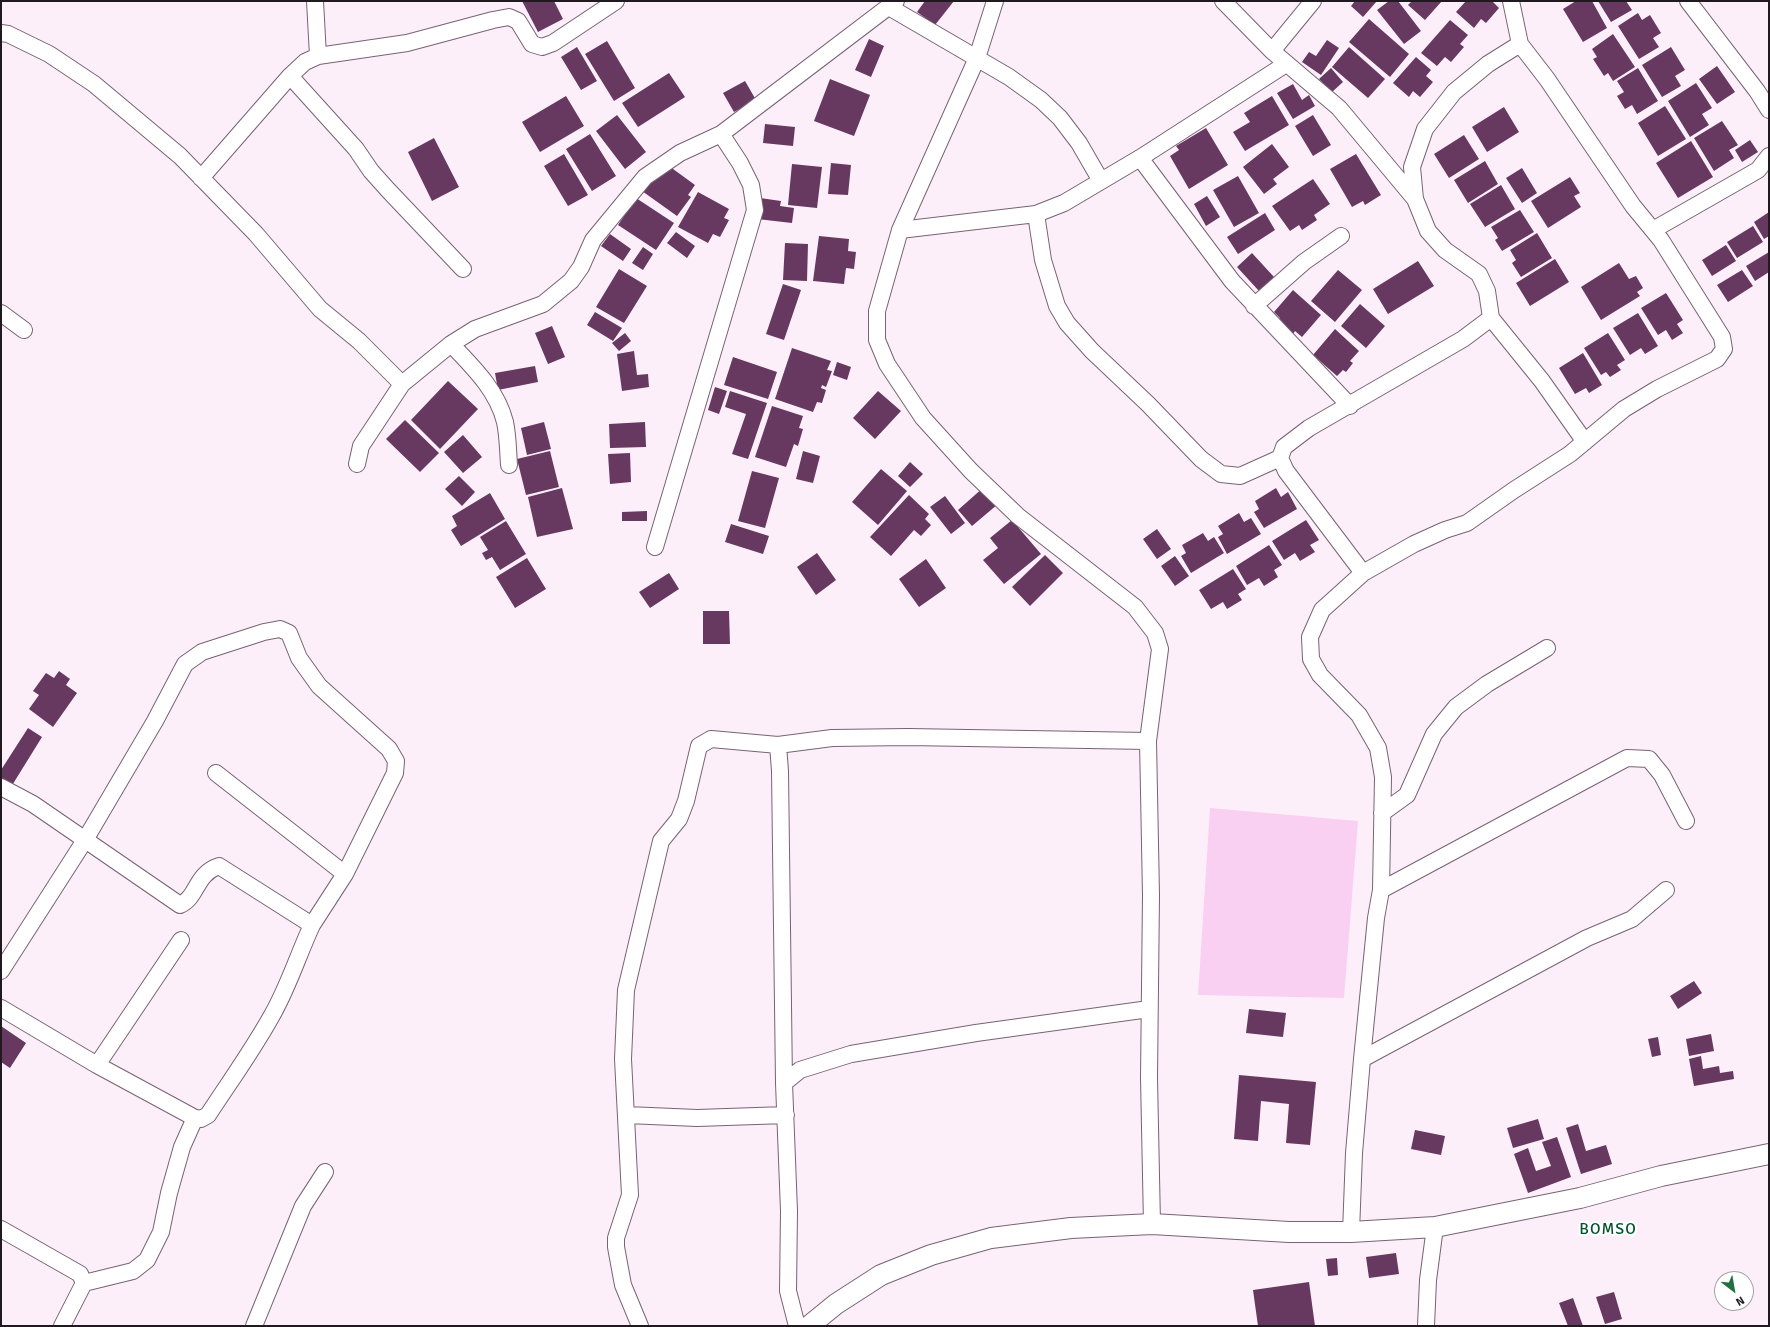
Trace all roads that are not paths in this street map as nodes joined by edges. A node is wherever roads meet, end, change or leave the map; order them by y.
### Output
1 (314, 1) edge
2 (616, 1) edge
3 (995, 1) edge
4 (1223, 1) edge
5 (1313, 1) edge
6 (1511, 1) edge
7 (1688, 1) edge
8 (893, 4) edge
9 (1, 33) edge
10 (1520, 44) junction
11 (1272, 51) junction
12 (318, 56) junction
13 (977, 58) junction
14 (1286, 64) junction
15 (290, 76) junction
16 (1769, 110) edge
17 (721, 134) junction
18 (1769, 156) edge
19 (1140, 158) junction
20 (201, 178) junction
21 (1101, 181) junction
22 (1414, 199) junction
23 (1036, 214) junction
24 (900, 230) junction
25 (1653, 230) junction
26 (1341, 236) dead end
27 (463, 269) dead end
28 (1254, 306) junction
29 (1, 313) edge
30 (1491, 318) junction
31 (24, 330) dead end
32 (451, 344) junction
33 (402, 384) junction
34 (1350, 406) junction
35 (1585, 442) junction
36 (1280, 458) junction
37 (357, 464) dead end
38 (509, 465) dead end
39 (655, 547) dead end
40 (1363, 573) junction
41 (1547, 648) dead end
42 (1148, 741) junction
43 (778, 744) junction
44 (216, 773) dead end
45 (1, 787) edge
46 (1382, 813) junction
47 (1686, 821) dead end
48 (85, 840) junction
49 (345, 874) junction
50 (1381, 890) junction
51 (1666, 890) dead end
52 (312, 925) junction
53 (181, 940) dead end
54 (1, 971) edge
55 (1, 1008) edge
56 (1149, 1009) junction
57 (1362, 1059) junction
58 (97, 1065) junction
59 (784, 1083) junction
60 (786, 1114) junction
61 (627, 1115) junction
62 (194, 1118) junction
63 (1769, 1154) edge
64 (326, 1172) dead end
65 (1152, 1224) junction
66 (1435, 1226) junction
67 (1, 1229) edge
68 (1351, 1232) junction
69 (84, 1284) junction
70 (62, 1326) edge
71 (254, 1326) edge
72 (640, 1326) edge
73 (797, 1326) edge
74 (809, 1326) edge
75 (1426, 1326) edge

1 - 12 street
2 - 12 street
3 - 13 street
4 - 11 street
5 - 11 street
6 - 10 street
7 - 16 street
8 - 13 street
8 - 17 street
9 - 20 street
10 - 22 street
10 - 25 street
11 - 14 street
12 - 15 street
13 - 21 street
13 - 24 street
14 - 19 street
14 - 22 street
15 - 20 street
15 - 27 street
17 - 32 street
17 - 39 street
18 - 25 street
19 - 21 street
19 - 28 street
20 - 33 street
21 - 23 street
22 - 30 street
23 - 24 street
23 - 36 street
24 - 42 street
25 - 35 street
26 - 28 street
28 - 34 street
29 - 31 street
30 - 34 street
30 - 35 street
32 - 33 street
32 - 38 street
33 - 37 street
34 - 36 street
35 - 40 street
36 - 40 street
40 - 46 street
41 - 46 street
42 - 43 street
42 - 56 street
43 - 59 street
43 - 61 street
44 - 49 street
45 - 48 street
46 - 50 street
47 - 50 street
48 - 49 street
48 - 52 street
48 - 54 street
49 - 52 street
50 - 57 street
51 - 57 street
52 - 62 street
53 - 58 street
55 - 58 street
56 - 59 street
56 - 65 street
57 - 68 street
58 - 62 street
59 - 60 street
60 - 61 street
60 - 73 street
61 - 72 street
62 - 69 street
63 - 66 street
64 - 71 street
65 - 68 street
65 - 74 street
66 - 68 street
66 - 75 street
67 - 69 street
69 - 70 street

